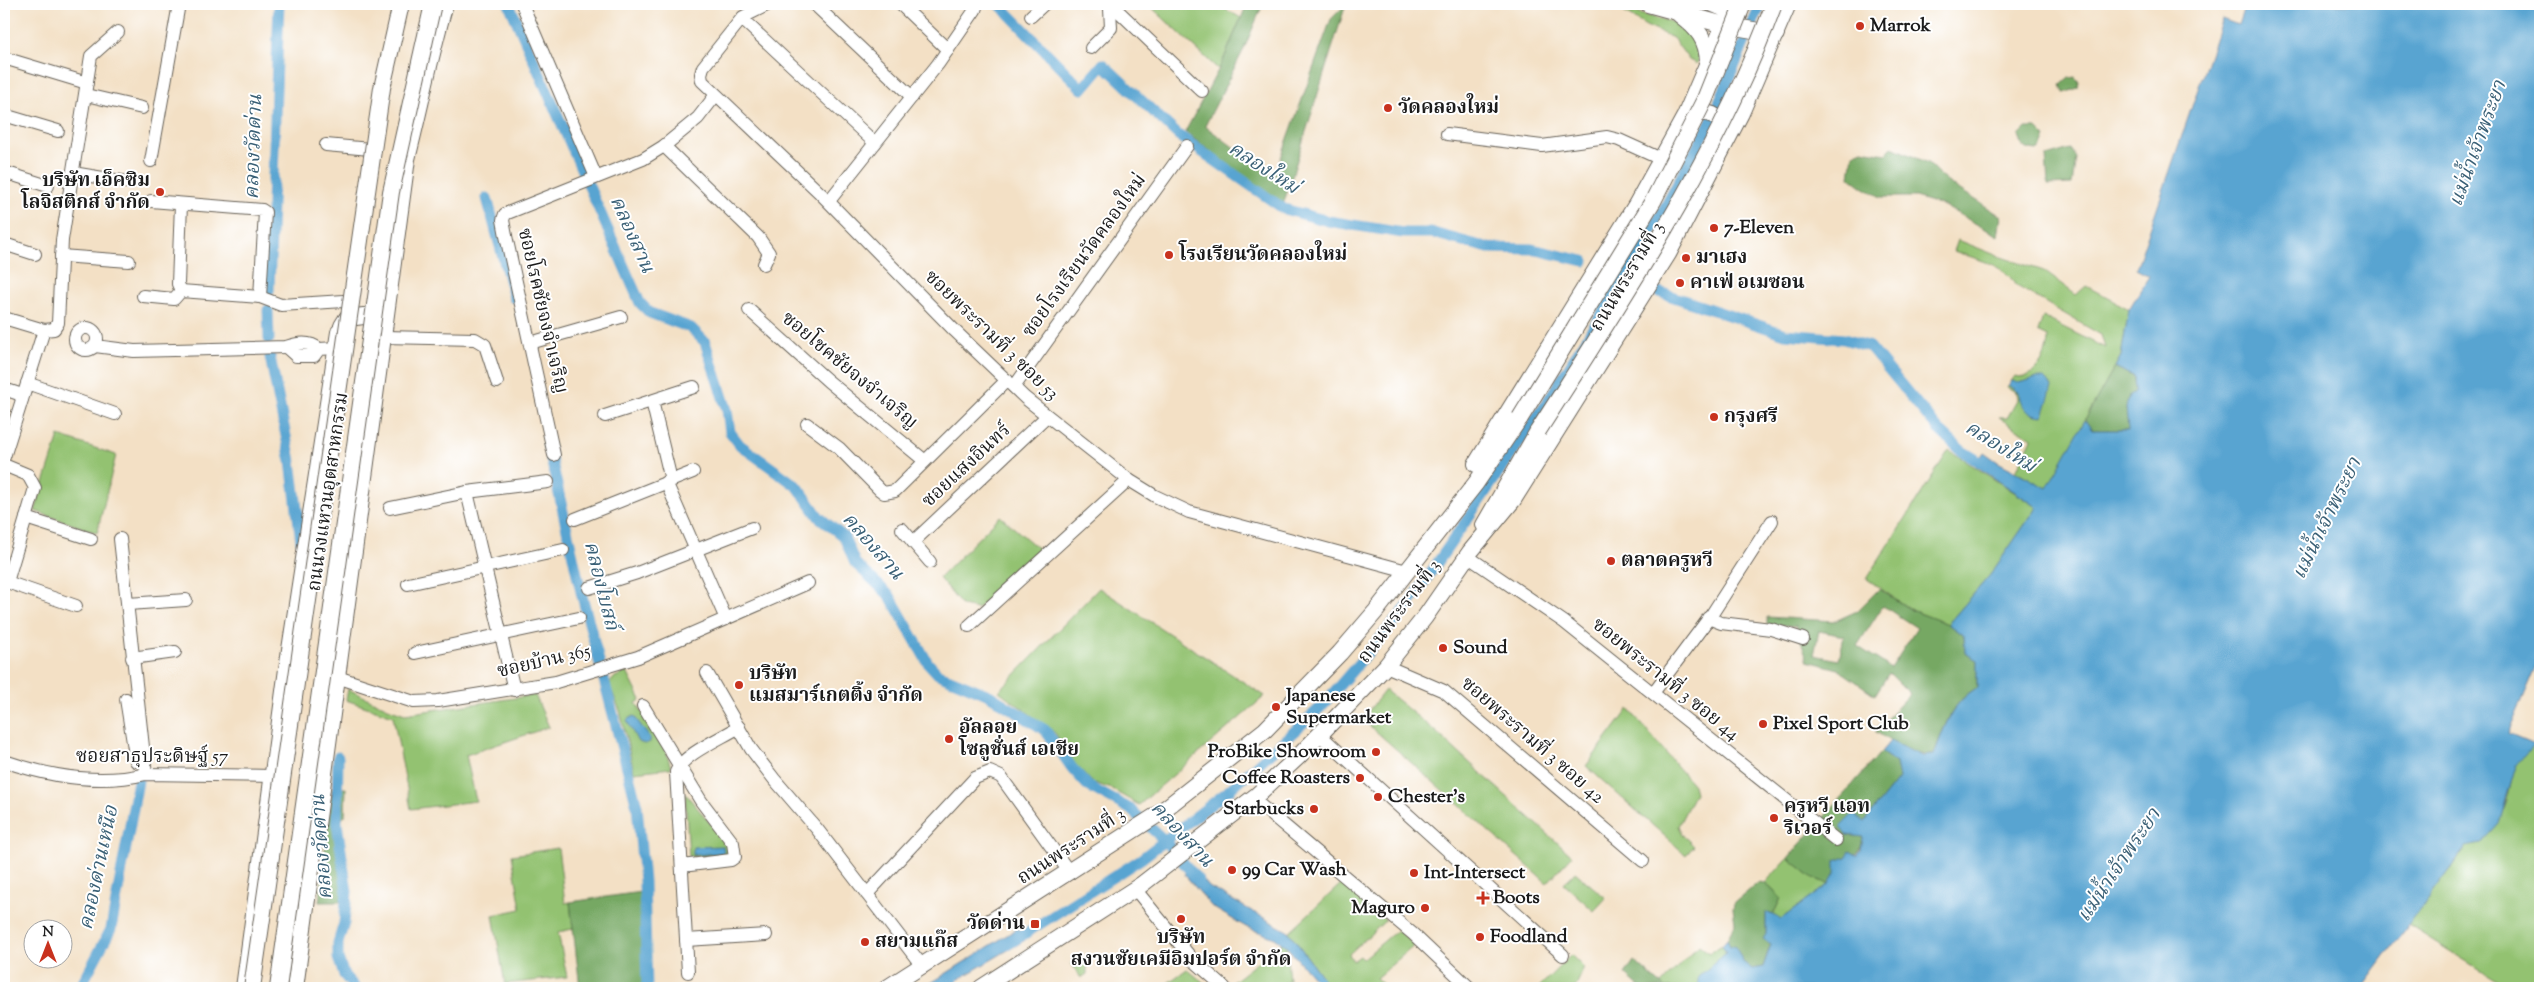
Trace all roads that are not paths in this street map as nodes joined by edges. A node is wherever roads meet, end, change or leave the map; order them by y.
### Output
1 (180, 4) edge
2 (400, 4) edge
3 (433, 4) edge
4 (445, 4) edge
5 (522, 4) edge
6 (770, 4) edge
7 (814, 4) edge
8 (900, 4) edge
9 (977, 4) edge
10 (1044, 4) edge
11 (1098, 4) edge
12 (1648, 4) edge
13 (1713, 4) edge
14 (1774, 4) edge
15 (1788, 4) edge
16 (1112, 6) edge
17 (1676, 12) junction
18 (1736, 15) edge
19 (1031, 16) dead end
20 (742, 19) junction
21 (1766, 31) junction
22 (118, 32) dead end
23 (1091, 48) dead end
24 (948, 50) junction
25 (4, 58) edge
26 (1708, 64) junction
27 (87, 89) junction
28 (1202, 91) dead end
29 (715, 96) junction
30 (912, 97) junction
31 (142, 108) dead end
32 (1685, 116) junction
33 (5, 119) edge
34 (58, 131) dead end
35 (1447, 134) dead end
36 (1729, 137) junction
37 (875, 143) junction
38 (326, 145) dead end
39 (664, 146) junction
40 (1187, 146) dead end
41 (370, 149) junction
42 (1661, 160) junction
43 (151, 161) dead end
44 (4, 172) edge
45 (73, 173) junction
46 (588, 180) junction
47 (127, 182) dead end
48 (48, 186) dead end
49 (151, 201) dead end
50 (828, 201) junction
51 (181, 204) junction
52 (4, 244) edge
53 (35, 254) dead end
54 (61, 256) junction
55 (129, 261) dead end
56 (764, 264) dead end
57 (181, 292) junction
58 (143, 296) dead end
59 (260, 297) junction
60 (344, 301) junction
61 (749, 310) dead end
62 (621, 317) dead end
63 (4, 318) edge
64 (49, 330) junction
65 (384, 337) junction
66 (338, 341) junction
67 (530, 343) junction
68 (27, 382) junction
69 (497, 382) dead end
70 (1010, 384) junction
71 (694, 387) dead end
72 (4, 390) edge
73 (22, 399) junction
74 (652, 401) junction
75 (115, 414) dead end
76 (605, 416) dead end
77 (1047, 416) junction
78 (806, 424) dead end
79 (554, 455) dead end
80 (4, 457) edge
81 (925, 461) junction
82 (4, 465) edge
83 (692, 472) dead end
84 (1128, 480) junction
85 (668, 481) junction
86 (548, 482) dead end
87 (467, 492) junction
88 (390, 508) dead end
89 (26, 518) junction
90 (575, 519) dead end
91 (1772, 521) dead end
92 (752, 528) dead end
93 (902, 529) dead end
94 (91, 538) dead end
95 (120, 539) dead end
96 (913, 542) junction
97 (1427, 545) junction
98 (563, 550) dead end
99 (695, 551) junction
100 (1469, 554) junction
101 (930, 562) dead end
102 (485, 567) junction
103 (1407, 571) junction
104 (5, 581) edge
105 (808, 583) dead end
106 (408, 584) dead end
107 (589, 588) dead end
108 (186, 600) dead end
109 (128, 604) junction
110 (76, 606) dead end
111 (579, 618) dead end
112 (1708, 618) junction
113 (726, 619) junction
114 (969, 626) dead end
115 (501, 636) junction
116 (1803, 639) dead end
117 (175, 652) dead end
118 (415, 654) dead end
119 (132, 658) junction
120 (1386, 666) junction
121 (707, 673) dead end
122 (337, 676) junction
123 (514, 690) junction
124 (1653, 693) junction
125 (126, 699) dead end
126 (644, 706) dead end
127 (739, 728) junction
128 (1319, 734) junction
129 (4, 761) edge
130 (679, 765) junction
131 (778, 772) dead end
132 (142, 775) junction
133 (272, 776) junction
134 (1253, 799) junction
135 (823, 837) junction
136 (1836, 840) dead end
137 (1643, 861) dead end
138 (682, 866) junction
139 (1070, 873) junction
140 (1135, 889) junction
141 (867, 894) junction
142 (766, 935) dead end
143 (686, 940) junction
144 (1563, 955) dead end
145 (924, 967) junction
146 (688, 972) dead end
147 (244, 988) edge
148 (252, 988) edge
149 (278, 988) edge
150 (295, 988) edge
151 (887, 988) edge
152 (981, 988) edge
153 (1225, 988) edge
154 (1470, 988) edge

1 - 43 street
2 - 41 main road, ถนนวงแหวนอุตสาหกรรม
2 - 148 main road, ถนนวงแหวนอุตสาหกรรม, bridge
3 - 149 main road, ถนนวงแหวนอุตสาหกรรม, bridge
4 - 65 main road, ถนนวงแหวนอุตสาหกรรม
5 - 46 street
6 - 20 street, ซอยพระรามที่ 3 ซอย 53
7 - 30 street
8 - 24 street
9 - 24 street
10 - 19 street
11 - 16 street
12 - 17 main road
13 - 18 main road
14 - 100 main road, ถนนพระรามที่ 3, bridge
15 - 21 main road, ถนนพระรามที่ 3
16 - 23 street
16 - 28 street
17 - 18 main road
17 - 26 main road
18 - 21 main road
18 - 26 main road, ถนนพระรามที่ 3
18 - 97 main road, ถนนพระรามที่ 3, bridge
20 - 29 street, ซอยพระรามที่ 3 ซอย 53
20 - 37 street
21 - 36 main road, ถนนพระรามที่ 3
22 - 27 street
24 - 30 street
25 - 27 street
26 - 32 main road, ถนนพระรามที่ 3
27 - 31 street
27 - 45 street
29 - 39 street, ซอยโรคชัยจงจำเจริญ
29 - 50 street, ซอยพระรามที่ 3 ซอย 53
30 - 37 street
32 - 36 main road
32 - 42 main road, ถนนพระรามที่ 3
33 - 34 street
35 - 42 street
36 - 100 main road, ถนนพระรามที่ 3
37 - 50 street
38 - 41 street
39 - 46 street, ซอยโรคชัยจงจำเจริญ
39 - 56 street
40 - 70 street, ซอยโรงเรียนวัดคลองใหม่
41 - 60 main road, ถนนวงแหวนอุตสาหกรรม
42 - 97 main road, ถนนพระรามที่ 3
44 - 48 street
45 - 47 street
45 - 54 street
46 - 67 street, ซอยโรคชัยจงจำเจริญ
49 - 51 street
50 - 70 street, ซอยพระรามที่ 3 ซอย 53
51 - 57 street
51 - 59 street
52 - 53 street
54 - 55 street
54 - 64 street
57 - 58 street
57 - 59 street
59 - 60 street
60 - 66 main road, ถนนวงแหวนอุตสาหกรรม
61 - 81 street, ซอยโชคชัยจงจำเจริญ
62 - 67 street
63 - 64 street
64 - 66 street
64 - 68 street
65 - 66 main road
65 - 69 street
65 - 122 main road, ถนนวงแหวนอุตสาหกรรม
66 - 133 main road, ถนนวงแหวนอุตสาหกรรม
67 - 79 street, ซอยโรคชัยจงจำเจริญ
68 - 73 street
68 - 75 street
70 - 77 street, ซอยพระรามที่ 3 ซอย 53
70 - 81 street
71 - 74 street
72 - 73 street
73 - 80 street
74 - 76 street
74 - 85 street
77 - 84 street, ซอยพระรามที่ 3 ซอย 53
77 - 96 street, ซอยแสงอินทร์
78 - 81 street
82 - 89 street
83 - 85 street
84 - 103 street, ซอยพระรามที่ 3 ซอย 53
84 - 114 street
85 - 90 street
85 - 99 street
86 - 87 street
87 - 88 street
87 - 102 street
89 - 94 street
89 - 104 street
91 - 112 street
92 - 99 street
93 - 96 street
95 - 109 street
96 - 101 street
97 - 103 main road, ถนนพระรามที่ 3
98 - 102 street
99 - 107 street
99 - 113 street
100 - 120 main road, ถนนพระรามที่ 3
100 - 124 street, ซอยพระรามที่ 3 ซอย 44
102 - 106 street
102 - 115 street
103 - 139 main road, ถนนพระรามที่ 3
104 - 110 street
105 - 113 street, ซอยบ้าน 365
108 - 109 street
109 - 119 street
111 - 115 street
112 - 116 street
112 - 124 street
113 - 123 street, ซอยบ้าน 365
115 - 118 street
115 - 123 street
117 - 119 street
119 - 132 street
120 - 128 main road, ถนนพระรามที่ 3
120 - 137 street, ซอยพระรามที่ 3 ซอย 42
121 - 127 street
122 - 123 street, ซอยบ้าน 365
122 - 150 main road, ถนนวงแหวนอุตสาหกรรม
124 - 136 street, ซอยพระรามที่ 3 ซอย 44
125 - 132 street
126 - 130 street
127 - 130 street
127 - 135 street
128 - 134 main road, ถนนพระรามที่ 3
128 - 144 street
129 - 132 street, ซอยสาธุประดิษฐ์ 57
130 - 138 street
130 - 138 street
131 - 135 street
132 - 133 street, ซอยสาธุประดิษฐ์ 57
133 - 147 main road, ถนนวงแหวนอุตสาหกรรม
134 - 140 main road, ถนนพระรามที่ 3
134 - 154 street
135 - 141 street
138 - 143 street
139 - 141 street
139 - 145 main road, ถนนพระรามที่ 3
140 - 152 main road, ถนนพระรามที่ 3
140 - 153 street
141 - 145 street
142 - 143 street
143 - 146 street
145 - 151 main road, ถนนพระรามที่ 3

